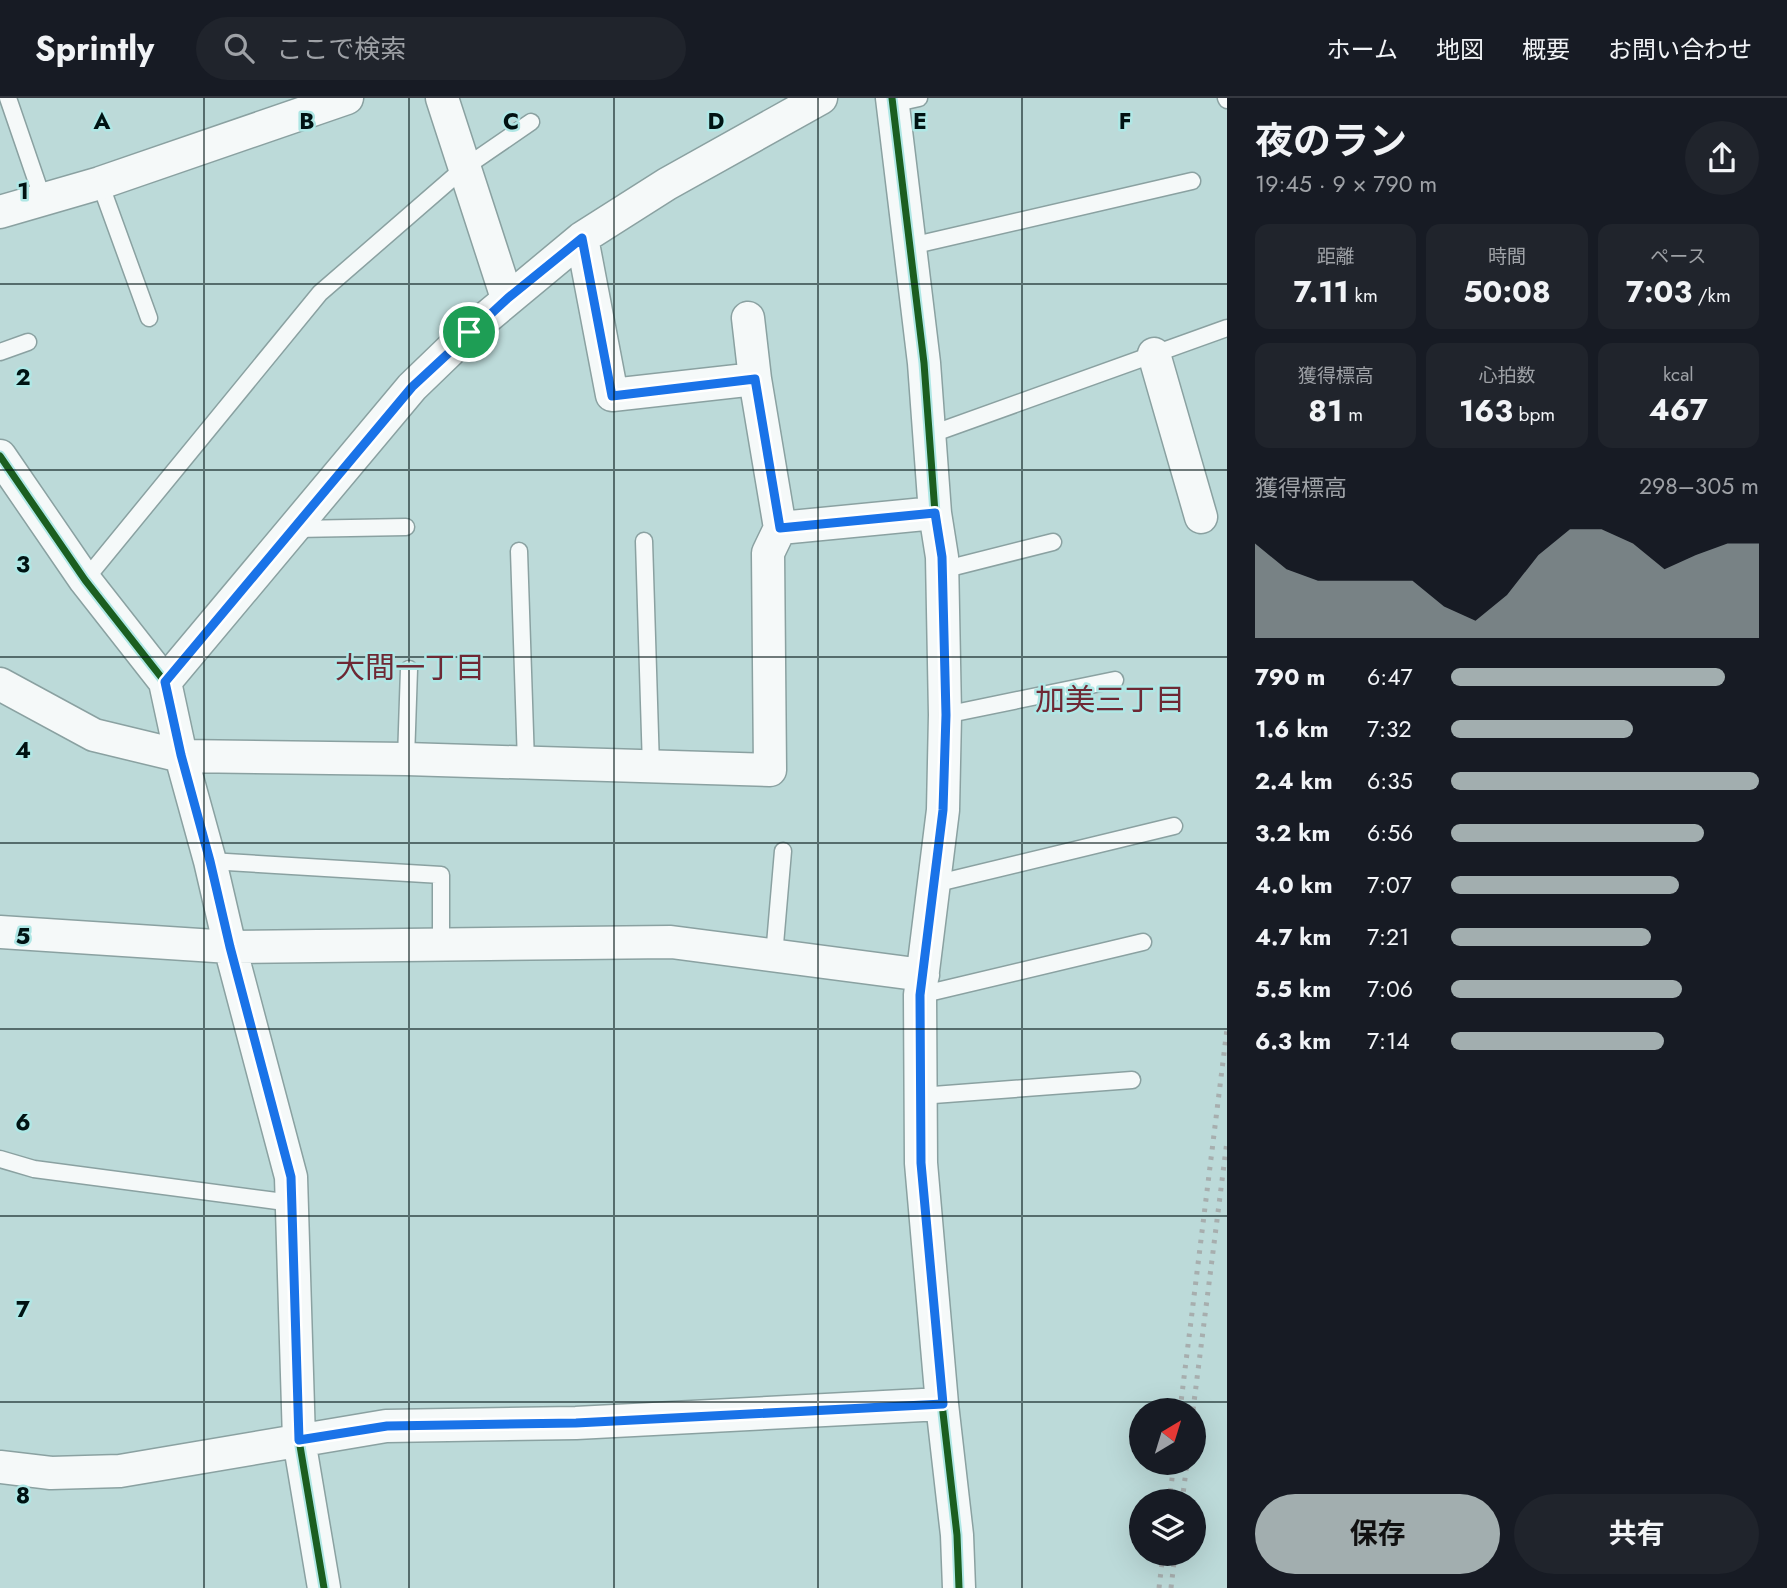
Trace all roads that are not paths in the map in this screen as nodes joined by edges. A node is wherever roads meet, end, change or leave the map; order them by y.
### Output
1 (8, 98) edge
2 (347, 98) edge
3 (442, 98) edge
4 (821, 98) edge
5 (901, 100) edge
6 (531, 122) dead end
7 (464, 168) junction
8 (1192, 181) dead end
9 (100, 183) junction
10 (43, 200) junction
11 (0, 212) edge
12 (582, 238) junction
13 (911, 246) junction
14 (508, 298) junction
15 (149, 318) dead end
16 (748, 318) dead end
17 (1227, 328) edge
18 (28, 342) dead end
19 (0, 352) edge
20 (1154, 354) junction
21 (755, 379) junction
22 (929, 435) junction
23 (0, 456) edge
24 (935, 513) junction
25 (1201, 517) dead end
26 (406, 527) dead end
27 (780, 528) junction
28 (293, 529) junction
29 (644, 541) dead end
30 (1054, 542) dead end
31 (519, 551) dead end
32 (942, 570) junction
33 (85, 580) junction
34 (410, 669) dead end
35 (1115, 680) dead end
36 (165, 682) junction
37 (0, 684) edge
38 (946, 715) junction
39 (181, 755) junction
40 (406, 759) junction
41 (527, 763) junction
42 (651, 767) junction
43 (1174, 826) dead end
44 (783, 851) dead end
45 (210, 861) junction
46 (934, 884) junction
47 (0, 932) edge
48 (1143, 942) dead end
49 (441, 944) junction
50 (230, 947) junction
51 (774, 956) junction
52 (922, 985) junction
53 (1132, 1080) dead end
54 (920, 1096) junction
55 (0, 1159) edge
56 (292, 1203) junction
57 (943, 1404) junction
58 (299, 1440) junction
59 (0, 1467) edge
60 (324, 1588) edge
61 (959, 1588) edge

1 - 10 lane
2 - 9 street
3 - 7 street
4 - 12 street
5 - 13 street
6 - 7 lane
7 - 14 street
7 - 33 lane
8 - 13 lane
9 - 10 street
9 - 15 lane
10 - 11 street
12 - 14 street
12 - 21 street
13 - 22 street
14 - 28 street
16 - 21 street
17 - 20 lane
18 - 19 lane
20 - 22 lane
20 - 25 street
21 - 27 street
22 - 24 street
23 - 33 street
24 - 27 street
24 - 32 street
26 - 28 lane
27 - 42 street
28 - 36 street
29 - 42 lane
30 - 32 lane
31 - 41 lane
32 - 38 street
33 - 36 street
34 - 40 lane
35 - 38 lane
36 - 39 street
37 - 39 street
38 - 46 street
39 - 40 street
39 - 45 street
40 - 41 street
41 - 42 street
43 - 46 lane
44 - 51 lane
45 - 49 lane
45 - 50 street
46 - 52 street
47 - 50 street
48 - 52 lane
49 - 50 street
49 - 51 street
50 - 56 street
51 - 52 street
52 - 54 street
53 - 54 lane
54 - 57 street
55 - 56 lane
56 - 58 street
57 - 58 street
57 - 61 street
58 - 59 street
58 - 60 street

